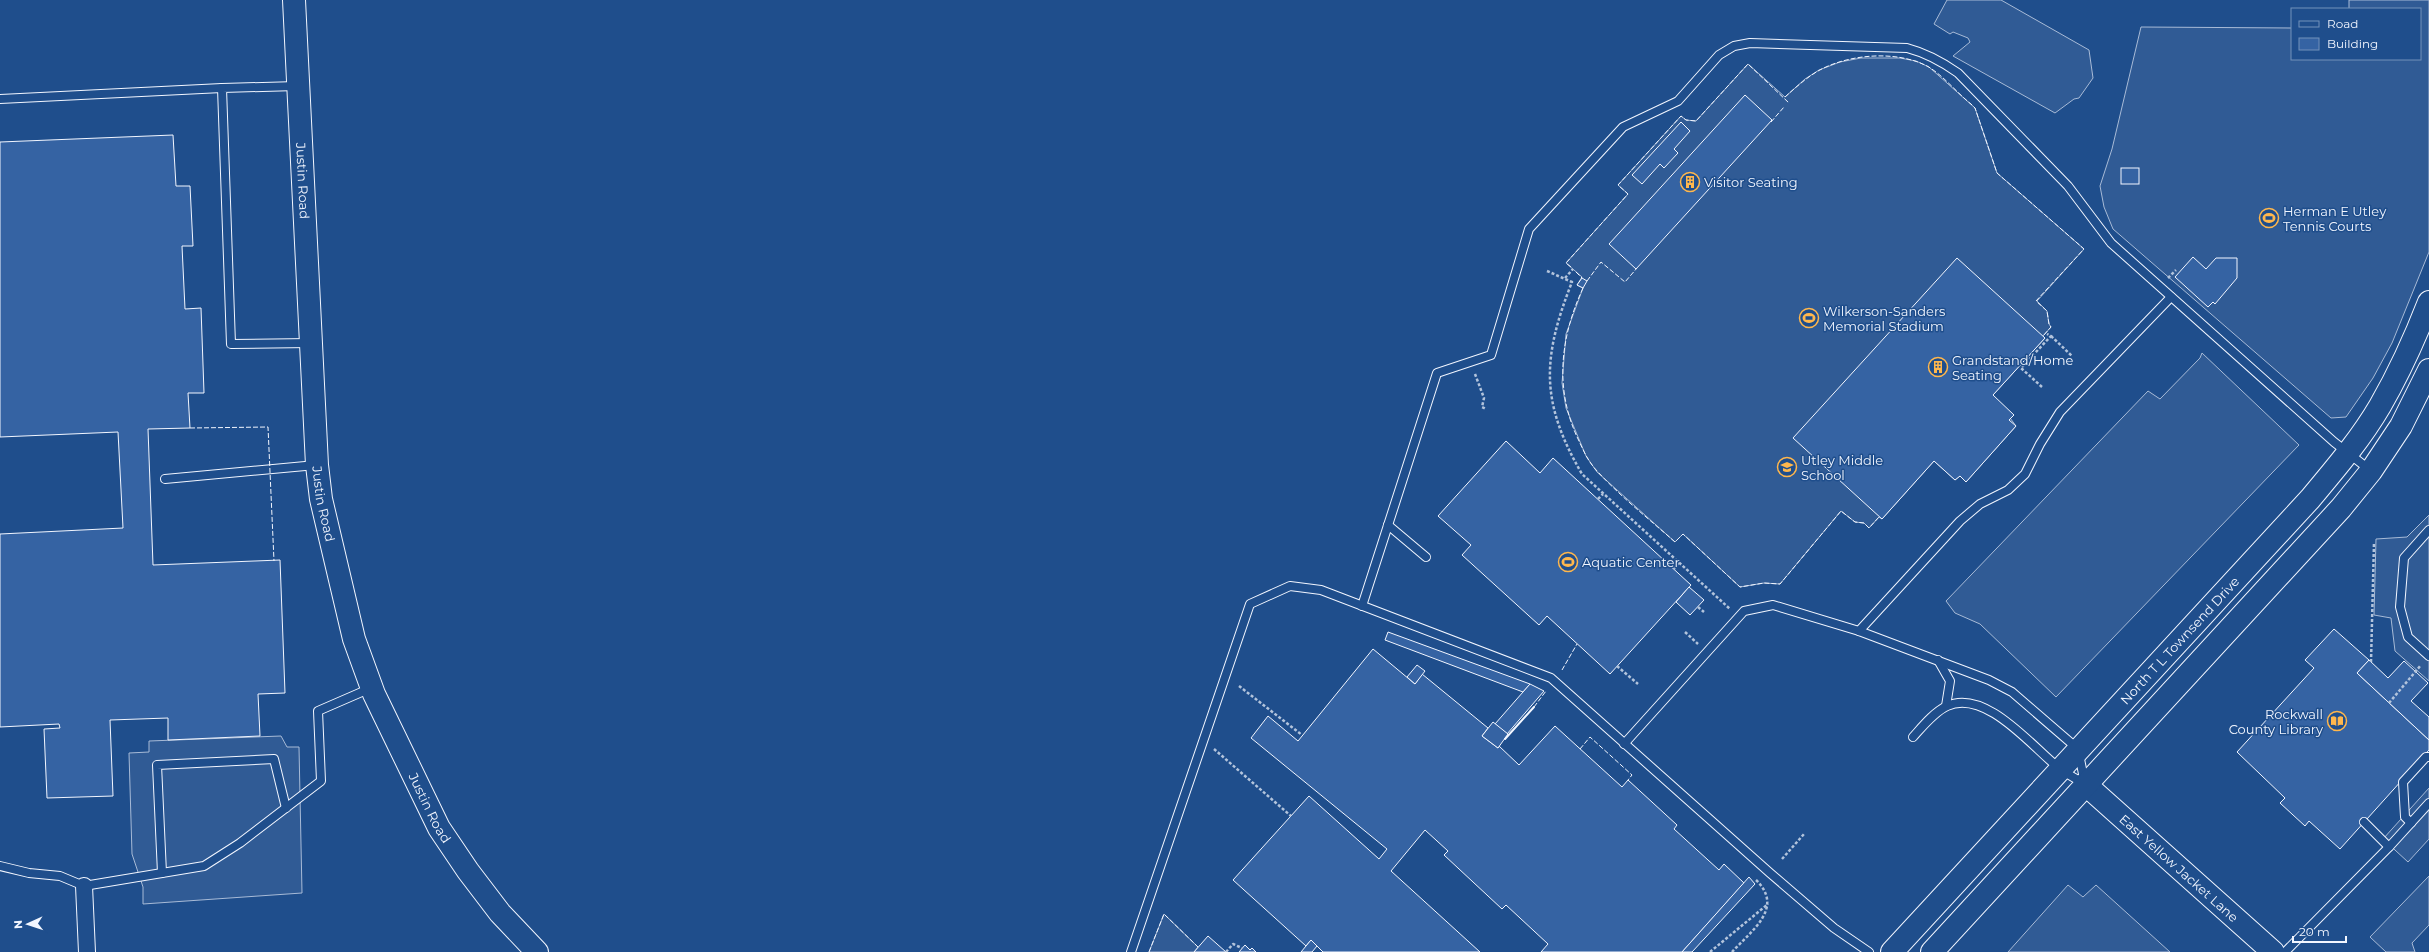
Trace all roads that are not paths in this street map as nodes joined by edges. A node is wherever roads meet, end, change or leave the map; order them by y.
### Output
1 (294, 0) edge
2 (298, 86) junction
3 (222, 88) junction
4 (0, 99) edge
5 (2171, 297) junction
6 (2429, 302) edge
7 (310, 343) junction
8 (2429, 370) edge
9 (2348, 453) junction
10 (317, 465) junction
11 (2371, 471) junction
12 (164, 479) dead end
13 (1388, 525) junction
14 (2429, 530) edge
15 (1426, 557) dead end
16 (1362, 606) junction
17 (1859, 631) junction
18 (2429, 656) edge
19 (1938, 660) junction
20 (372, 688) junction
21 (1946, 706) junction
22 (1914, 737) dead end
23 (1624, 744) junction
24 (2078, 749) junction
25 (2429, 757) edge
26 (2060, 769) junction
27 (2085, 784) junction
28 (2429, 803) edge
29 (286, 808) junction
30 (2364, 822) dead end
31 (2411, 823) junction
32 (2389, 847) junction
33 (0, 866) edge
34 (162, 873) junction
35 (84, 886) junction
36 (1897, 950) edge
37 (87, 952) edge
38 (537, 952) edge
39 (1132, 952) edge
40 (1868, 952) edge
41 (1932, 952) edge
42 (2273, 952) edge
43 (2285, 952) edge

1 - 2 street, Justin Road
2 - 3 lane
2 - 7 street, Justin Road
3 - 4 lane
3 - 7 lane
5 - 9 lane
5 - 13 lane
5 - 17 lane
6 - 9 street, North T L Townsend Drive
7 - 10 street, Justin Road
8 - 11 street
9 - 11 lane
9 - 24 street, North T L Townsend Drive
10 - 12 lane
10 - 20 street, Justin Road
11 - 27 street
13 - 15 lane
13 - 16 lane
14 - 18 lane
16 - 23 lane
16 - 39 lane
17 - 19 lane
17 - 23 lane
19 - 21 lane
19 - 24 lane
20 - 29 lane
20 - 38 street, Justin Road
21 - 22 lane
21 - 26 lane
23 - 40 lane
24 - 26 street, North T L Townsend Drive
24 - 27 lane
25 - 31 lane
26 - 27 lane
26 - 36 street, North T L Townsend Drive
27 - 41 street
27 - 42 street, East Yellow Jacket Lane
28 - 31 lane
29 - 34 lane
29 - 34 lane
30 - 32 lane
31 - 32 lane
32 - 43 lane
33 - 35 lane
34 - 35 lane
35 - 37 street

